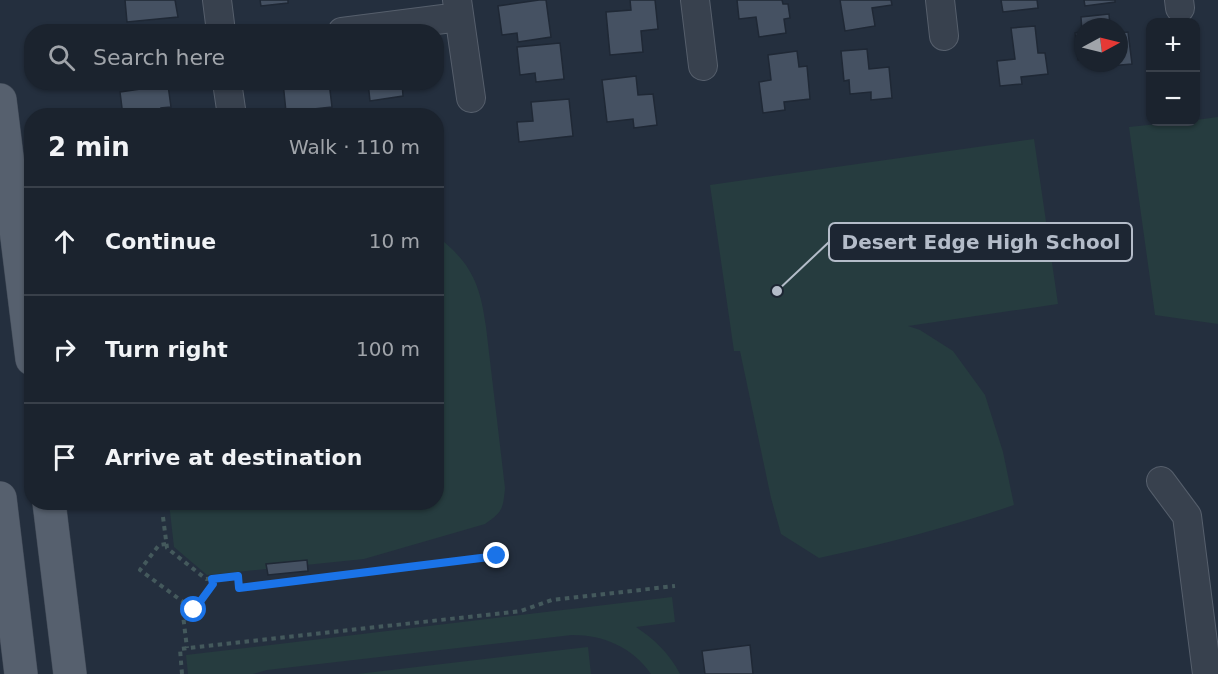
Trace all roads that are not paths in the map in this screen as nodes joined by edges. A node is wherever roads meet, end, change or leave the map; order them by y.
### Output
1 (217, 0) edge
2 (695, 0) edge
3 (940, 0) edge
4 (458, 8) edge
5 (220, 24) edge
6 (381, 24) edge
7 (944, 36) dead end
8 (703, 66) dead end
9 (228, 90) edge
10 (471, 98) dead end
11 (0, 100) edge
12 (231, 108) edge
13 (24, 294) edge
14 (1161, 481) dead end
15 (0, 498) edge
16 (50, 510) edge
17 (21, 674) edge
18 (70, 674) edge
19 (1207, 674) edge

1 - 5 street
2 - 8 street
3 - 7 street
4 - 6 street
4 - 10 street
9 - 12 street
11 - 13 main road
14 - 19 street
15 - 17 main road
16 - 18 main road

